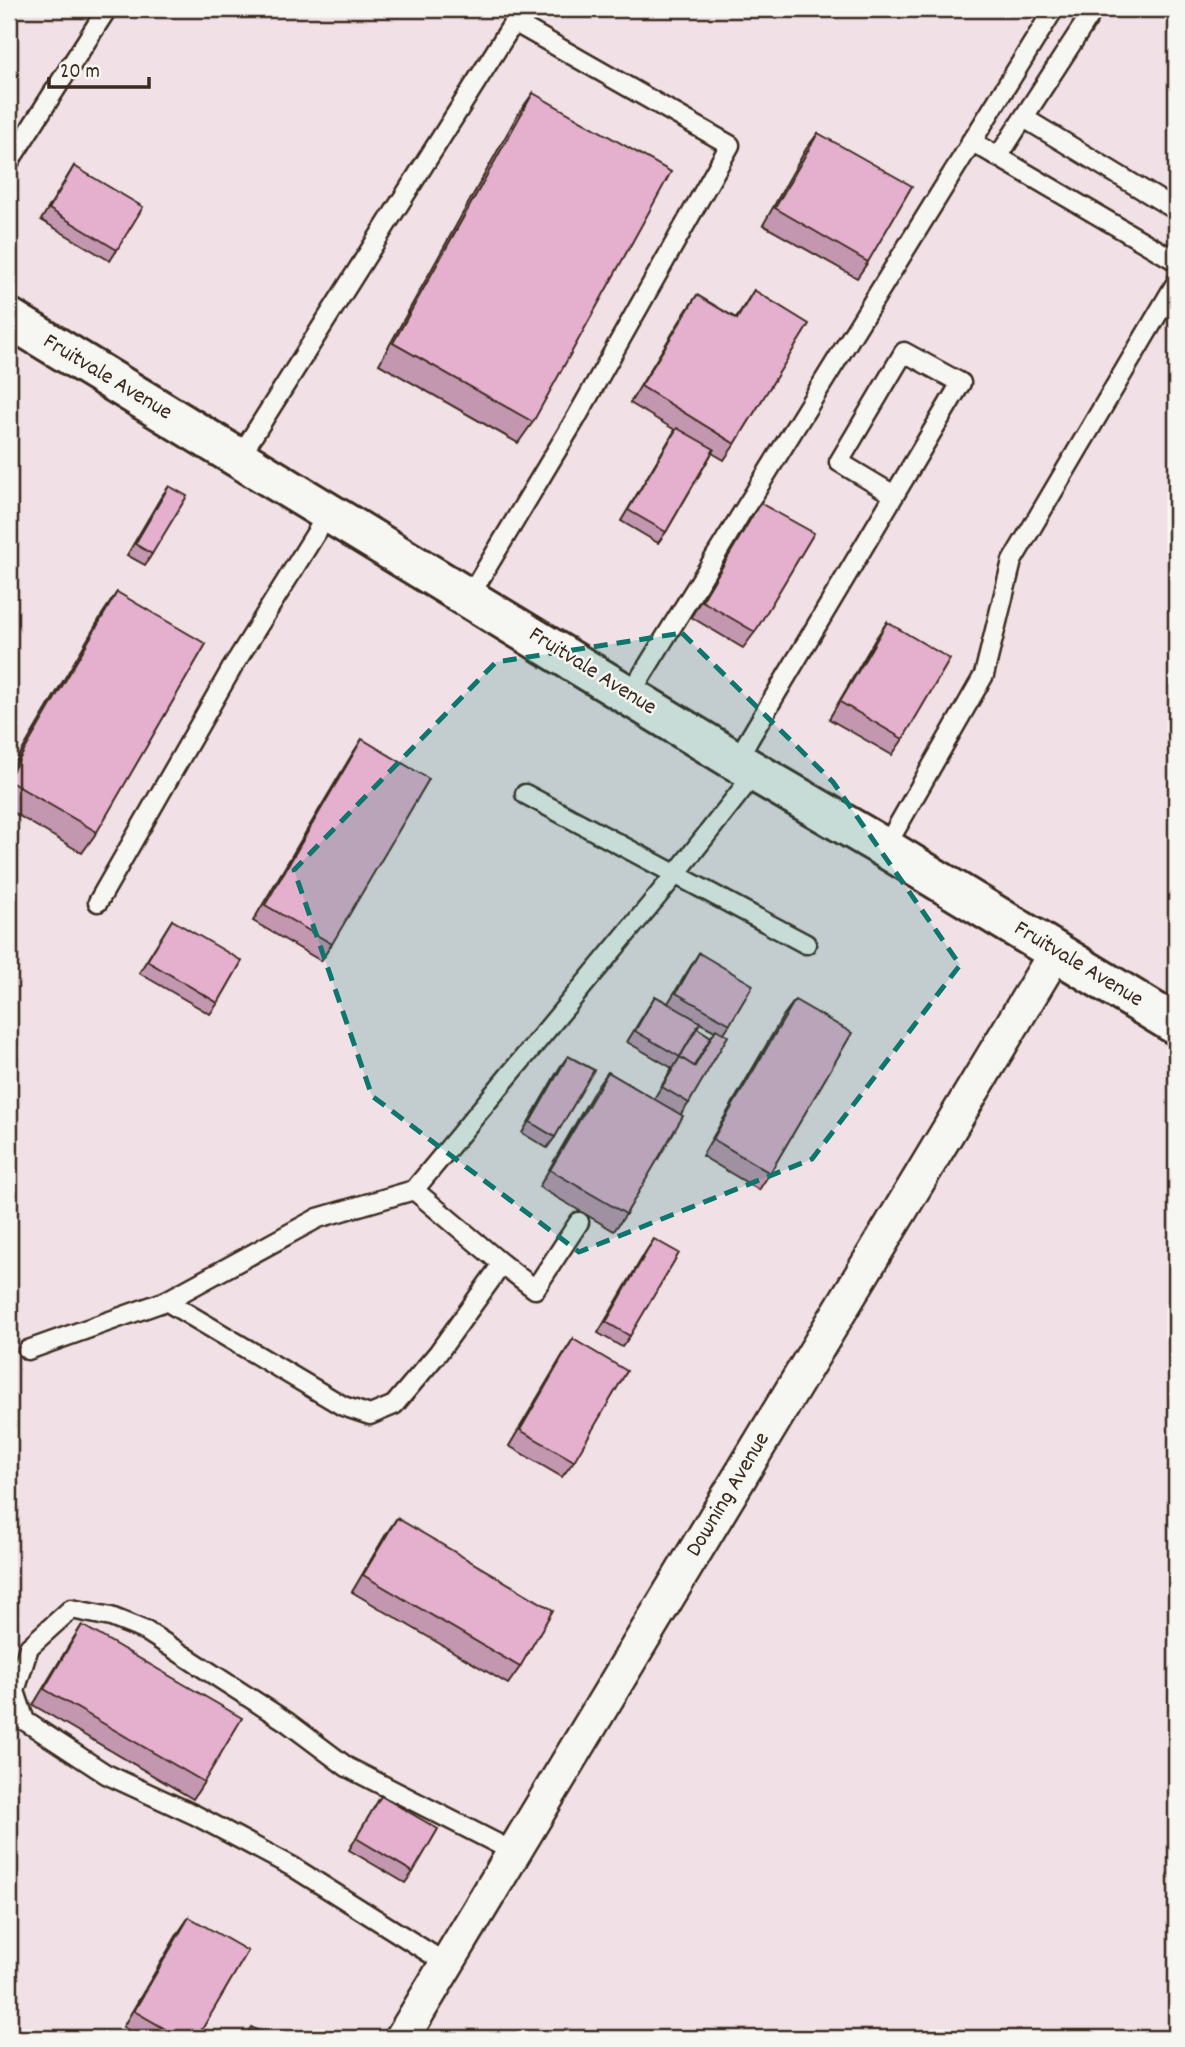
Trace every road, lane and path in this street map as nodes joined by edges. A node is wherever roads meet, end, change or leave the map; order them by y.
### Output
1 (107, 9) edge
2 (1054, 9) edge
3 (1094, 9) edge
4 (1024, 118) junction
5 (971, 141) junction
6 (998, 157) junction
7 (9, 163) edge
8 (1176, 210) edge
9 (1176, 261) edge
10 (1176, 283) edge
11 (9, 318) edge
12 (239, 458) junction
13 (894, 495) junction
14 (329, 512) junction
15 (469, 597) junction
16 (629, 696) junction
17 (746, 767) junction
18 (525, 794) dead end
19 (885, 848) junction
20 (675, 875) junction
21 (98, 902) dead end
22 (806, 944) dead end
23 (1056, 952) junction
24 (1176, 1025) edge
25 (414, 1190) junction
26 (579, 1222) dead end
27 (502, 1264) junction
28 (166, 1301) junction
29 (29, 1350) dead end
30 (514, 1852) junction
31 (447, 1964) junction
32 (402, 2038) edge

1 - 7 lane
2 - 5 lane
3 - 4 lane
4 - 6 lane
4 - 8 lane
5 - 6 lane
5 - 16 lane
6 - 9 lane
10 - 19 lane
11 - 12 main road, Fruitvale Avenue
12 - 14 main road, Fruitvale Avenue
12 - 15 lane
13 - 13 lane
13 - 17 lane
14 - 15 main road, Fruitvale Avenue
14 - 21 lane
15 - 16 main road, Fruitvale Avenue
16 - 17 main road, Fruitvale Avenue
17 - 19 main road, Fruitvale Avenue
17 - 20 lane
18 - 20 lane
19 - 23 main road, Fruitvale Avenue
20 - 22 lane
20 - 25 lane
23 - 24 main road, Fruitvale Avenue
23 - 30 street, Downing Avenue
25 - 27 lane
25 - 28 lane
26 - 27 lane
27 - 28 lane
28 - 29 lane
30 - 31 street, Downing Avenue
30 - 31 lane
31 - 32 street, Downing Avenue

